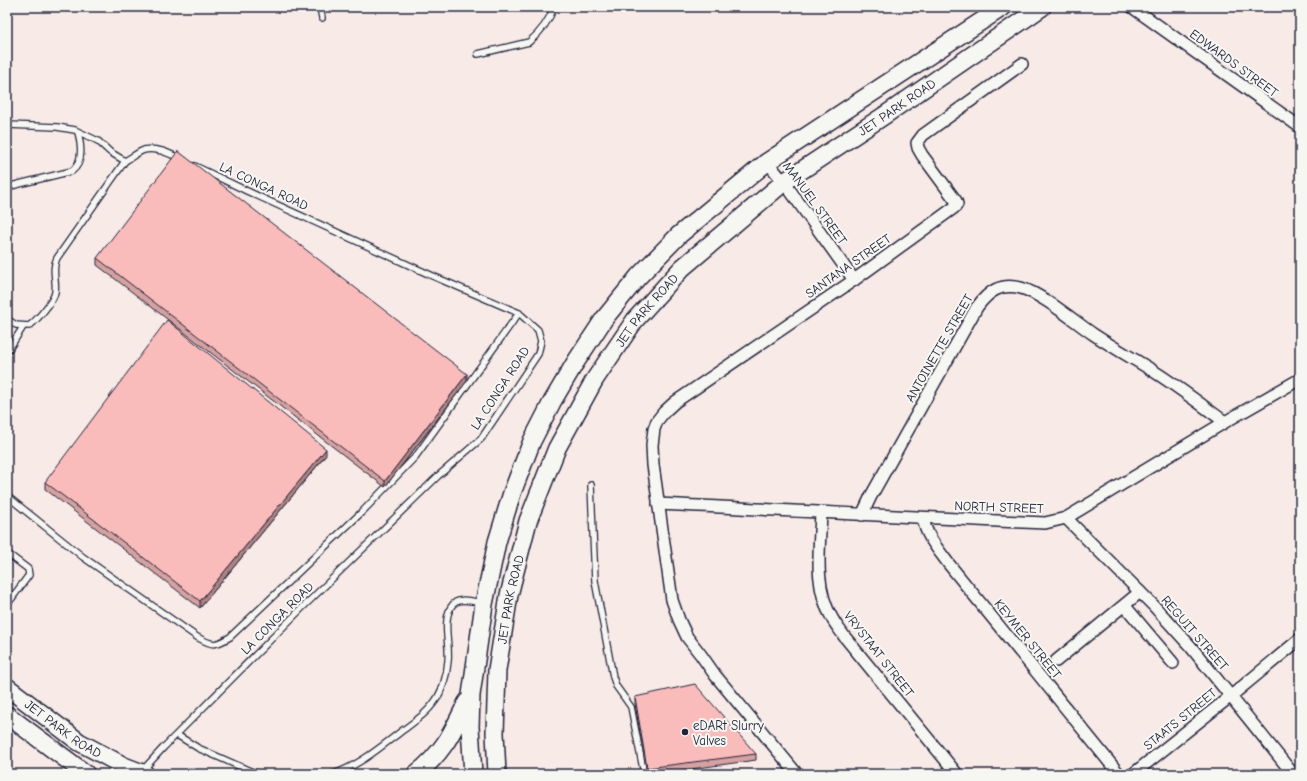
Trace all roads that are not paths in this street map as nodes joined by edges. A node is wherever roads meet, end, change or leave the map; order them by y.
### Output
1 (320, 7) edge
2 (554, 7) edge
3 (1003, 7) edge
4 (1042, 7) edge
5 (1132, 7) edge
6 (322, 18) dead end
7 (478, 54) dead end
8 (1022, 64) dead end
9 (7, 125) edge
10 (1300, 127) edge
11 (78, 132) junction
12 (125, 161) junction
13 (767, 162) junction
14 (784, 182) junction
15 (7, 186) edge
16 (854, 280) junction
17 (519, 313) junction
18 (8, 320) edge
19 (23, 327) junction
20 (7, 352) edge
21 (1300, 379) edge
22 (1225, 422) junction
23 (591, 485) dead end
24 (7, 496) edge
25 (658, 504) junction
26 (821, 512) junction
27 (862, 514) junction
28 (923, 518) junction
29 (1066, 518) junction
30 (7, 553) edge
31 (1140, 592) junction
32 (9, 596) edge
33 (7, 604) edge
34 (484, 604) junction
35 (1124, 606) junction
36 (1300, 639) edge
37 (1056, 661) dead end
38 (1173, 662) dead end
39 (7, 687) edge
40 (471, 695) junction
41 (1231, 696) junction
42 (7, 715) edge
43 (176, 735) junction
44 (142, 773) edge
45 (86, 774) edge
46 (257, 774) edge
47 (333, 774) edge
48 (416, 774) edge
49 (472, 774) edge
50 (497, 774) edge
51 (644, 774) edge
52 (710, 774) edge
53 (735, 774) edge
54 (797, 774) edge
55 (957, 774) edge
56 (1119, 774) edge
57 (1133, 774) edge
58 (1294, 774) edge

1 - 6 lane
2 - 7 lane
3 - 13 main road, JET PARK ROAD
4 - 14 main road, JET PARK ROAD
5 - 10 street, EDWARDS STREET
8 - 16 street, SANTANA STREET
9 - 11 lane
11 - 12 lane
11 - 15 lane
12 - 17 lane, LA CONGA ROAD
12 - 19 lane
13 - 14 street, MANUEL STREET
13 - 34 main road, JET PARK ROAD
14 - 16 street, MANUEL STREET
14 - 50 main road, JET PARK ROAD
16 - 25 street, SANTANA STREET
17 - 24 lane
17 - 43 lane, LA CONGA ROAD
18 - 19 lane
19 - 20 lane
21 - 22 street, NORTH STREET
22 - 27 street, ANTOINETTE STREET
22 - 29 street, NORTH STREET
23 - 51 lane
25 - 26 street, NORTH STREET
25 - 54 street, SANTANA STREET
26 - 27 street, NORTH STREET
26 - 55 street, VRYSTAAT STREET
27 - 28 street, NORTH STREET
28 - 29 street, NORTH STREET
28 - 56 street, KEYMER STREET
29 - 31 street, REGUIT STREET
30 - 32 lane
31 - 35 street
31 - 41 street, REGUIT STREET
32 - 33 lane
34 - 40 main road, JET PARK ROAD
34 - 47 lane
35 - 37 street
35 - 38 street
36 - 41 street, STAATS STREET
39 - 44 main road, JET PARK ROAD
40 - 48 main road
40 - 49 main road, JET PARK ROAD
41 - 57 street, STAATS STREET
41 - 58 street, REGUIT STREET
42 - 45 main road, JET PARK ROAD
43 - 44 lane, LA CONGA ROAD
43 - 46 lane
52 - 53 lane

